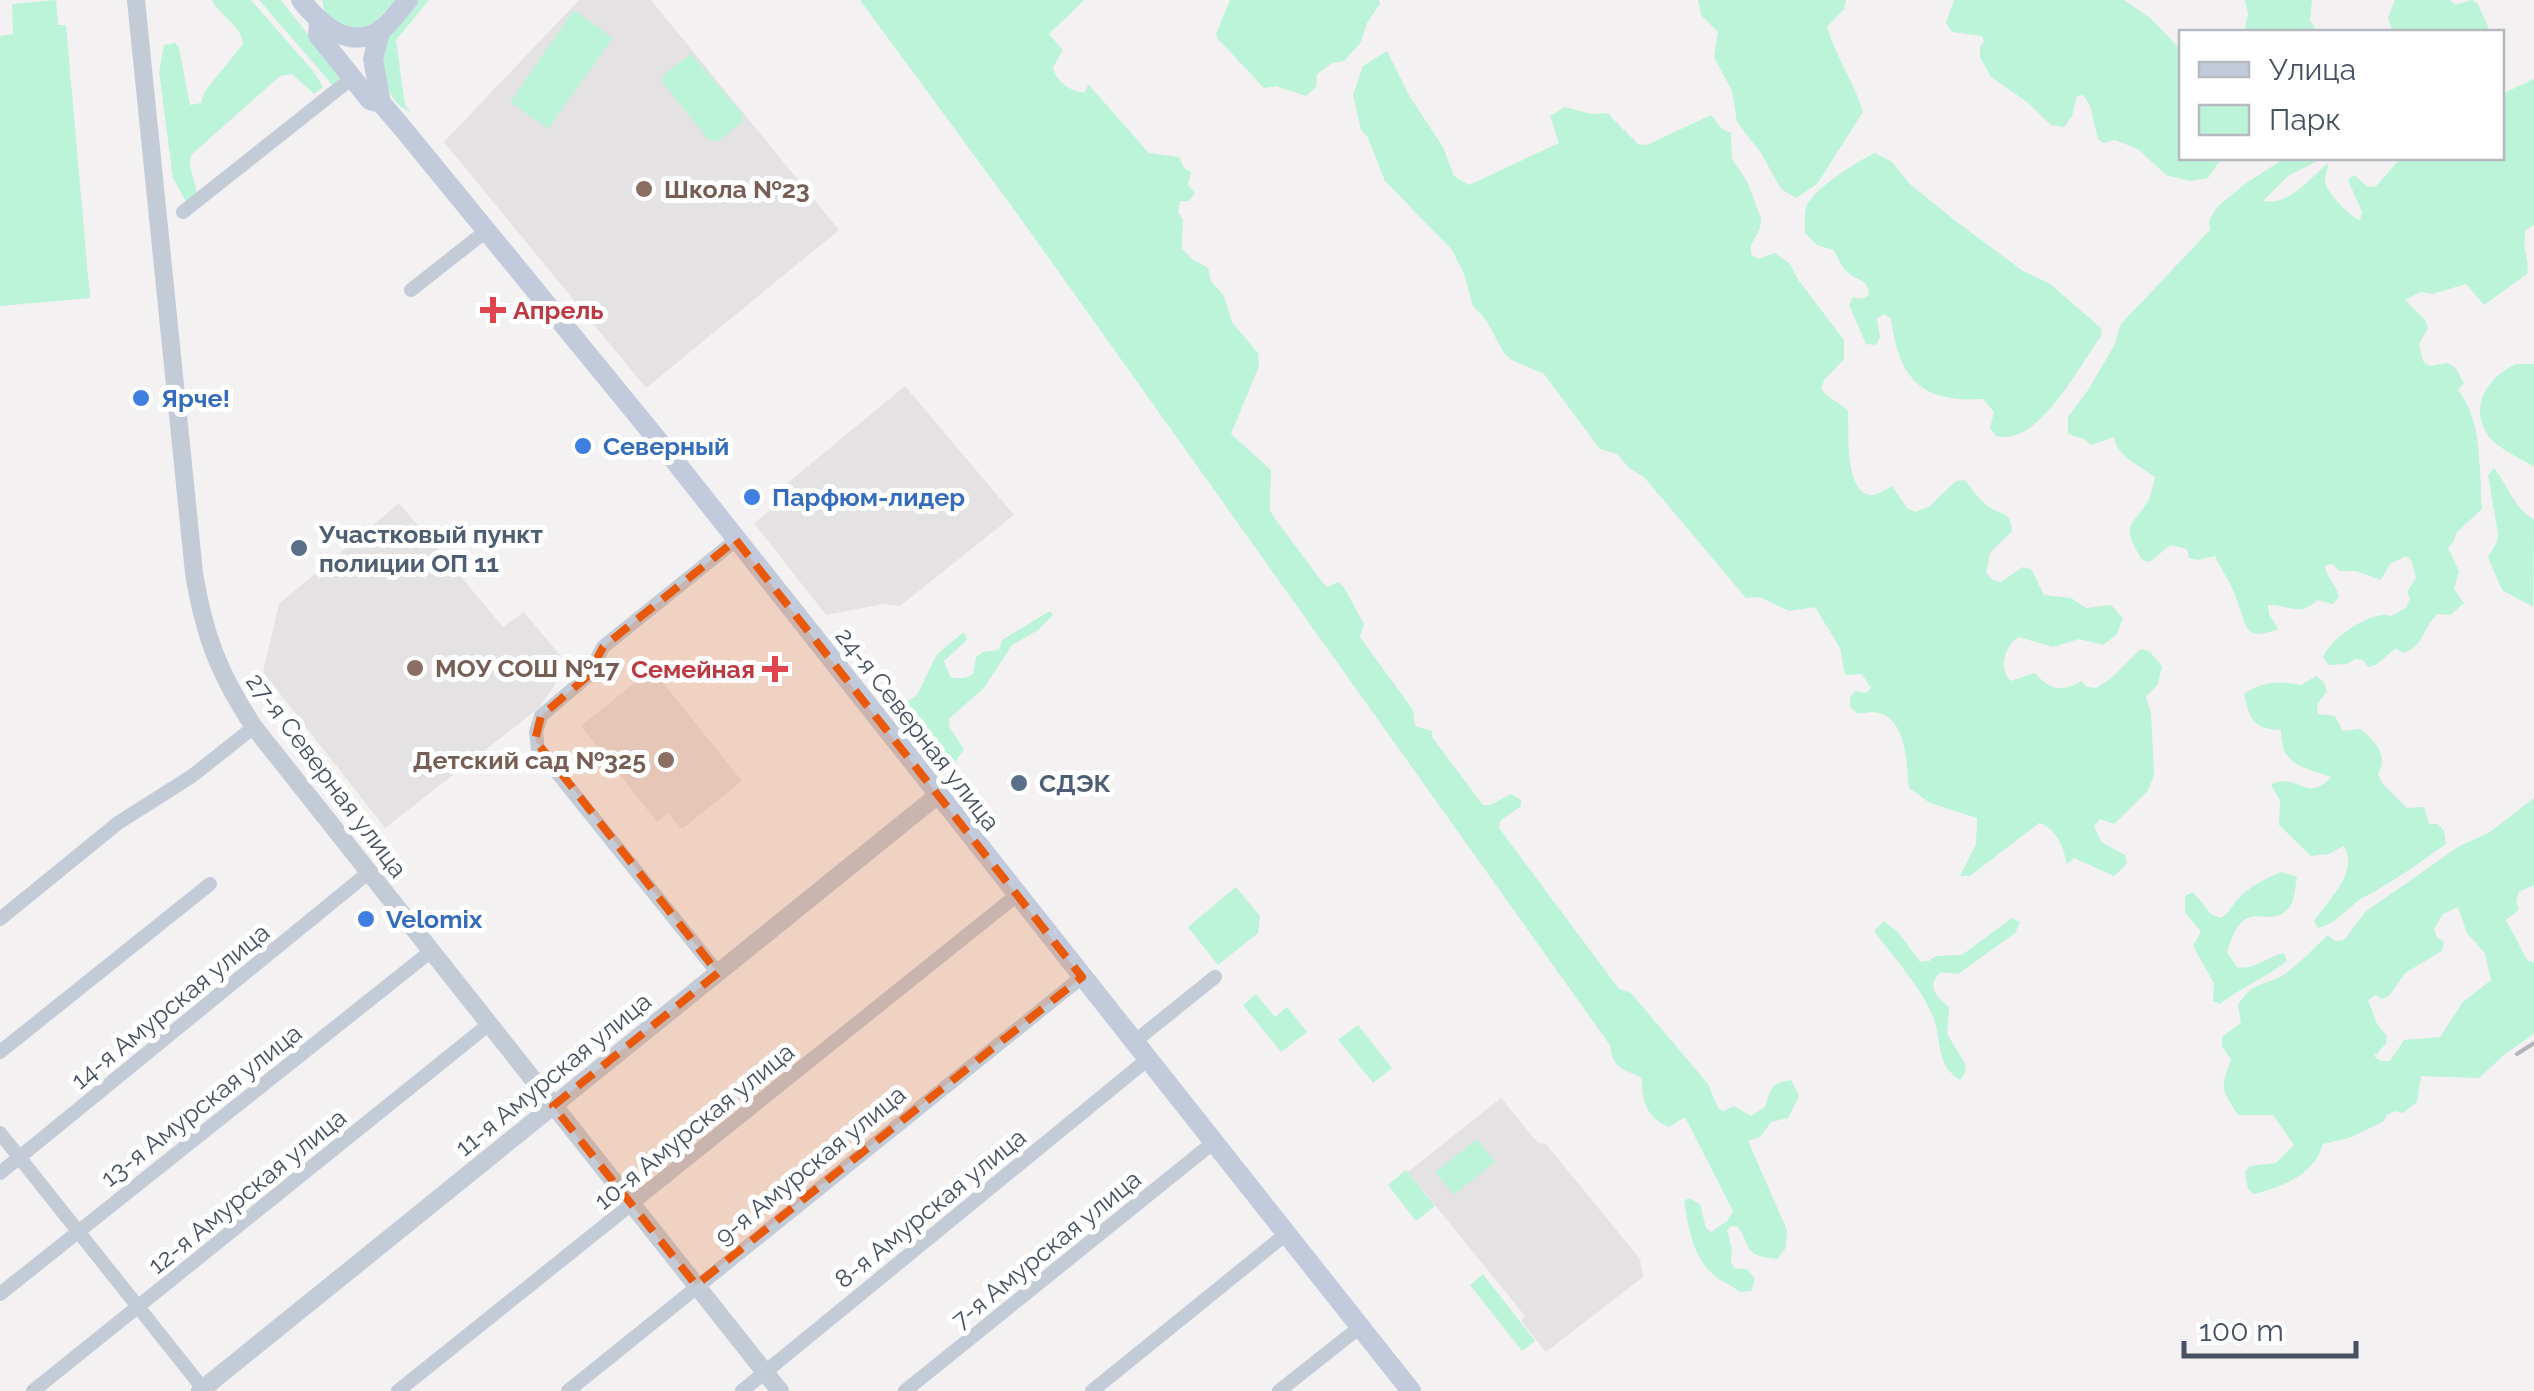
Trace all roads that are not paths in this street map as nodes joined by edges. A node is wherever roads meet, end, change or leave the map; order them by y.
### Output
1 (136, 0) edge
2 (408, 0) edge
3 (311, 10) edge
4 (381, 30) junction
5 (352, 78) junction
6 (382, 103) junction
7 (183, 212) dead end
8 (486, 230) junction
9 (411, 290) dead end
10 (736, 540) junction
11 (254, 726) junction
12 (938, 795) junction
13 (368, 873) junction
14 (210, 884) dead end
15 (1017, 894) junction
16 (0, 919) edge
17 (430, 952) junction
18 (718, 973) junction
19 (1082, 976) junction
20 (1215, 977) dead end
21 (488, 1025) junction
22 (1134, 1042) junction
23 (0, 1052) edge
24 (1148, 1059) junction
25 (553, 1106) junction
26 (0, 1133) edge
27 (1214, 1142) junction
28 (20, 1158) junction
29 (0, 1173) edge
30 (632, 1206) junction
31 (78, 1231) junction
32 (1286, 1234) junction
33 (696, 1286) junction
34 (0, 1294) edge
35 (138, 1307) junction
36 (1360, 1327) junction
37 (765, 1372) junction
38 (202, 1390) edge
39 (33, 1391) edge
40 (398, 1391) edge
41 (568, 1391) edge
42 (742, 1391) edge
43 (780, 1391) edge
44 (905, 1391) edge
45 (1092, 1391) edge
46 (1279, 1391) edge
47 (1410, 1391) edge

1 - 11 street, 27-я Северная улица
2 - 4 main road
3 - 4 main road
3 - 5 main road, 24-я Северная улица
4 - 6 main road, 24-я Северная улица
5 - 6 main road, 24-я Северная улица
5 - 7 street
6 - 8 main road, 24-я Северная улица
8 - 9 street
8 - 10 main road, 24-я Северная улица
10 - 12 main road, 24-я Северная улица
10 - 18 street
11 - 13 street, 27-я Северная улица
11 - 16 street
12 - 15 main road, 24-я Северная улица
12 - 18 street, 11-я Амурская улица
13 - 17 street, 27-я Северная улица
13 - 28 street, 14-я Амурская улица
14 - 23 street
15 - 19 main road, 24-я Северная улица
15 - 30 street, 10-я Амурская улица
17 - 21 street, 27-я Северная улица
17 - 31 street, 13-я Амурская улица
18 - 25 street, 11-я Амурская улица
19 - 22 main road, 24-я Северная улица
19 - 33 street, 9-я Амурская улица
20 - 22 street
21 - 25 street, 27-я Северная улица
21 - 35 street, 12-я Амурская улица
22 - 24 main road, 24-я Северная улица
24 - 27 main road, 24-я Северная улица
24 - 37 street, 8-я Амурская улица
25 - 30 street, 27-я Северная улица
25 - 38 street, 11-я Амурская улица
26 - 28 street
27 - 32 main road, 24-я Северная улица
27 - 44 street, 7-я Амурская улица
28 - 29 street, 14-я Амурская улица
28 - 31 street
30 - 33 street, 27-я Северная улица
30 - 40 street, 10-я Амурская улица
31 - 34 street, 13-я Амурская улица
31 - 35 street
32 - 36 main road, 24-я Северная улица
32 - 45 street
33 - 37 street, 27-я Северная улица
33 - 41 street, 9-я Амурская улица
35 - 38 street
35 - 39 street, 12-я Амурская улица
36 - 46 street
36 - 47 main road, 24-я Северная улица
37 - 42 street, 8-я Амурская улица
37 - 43 street, 27-я Северная улица

